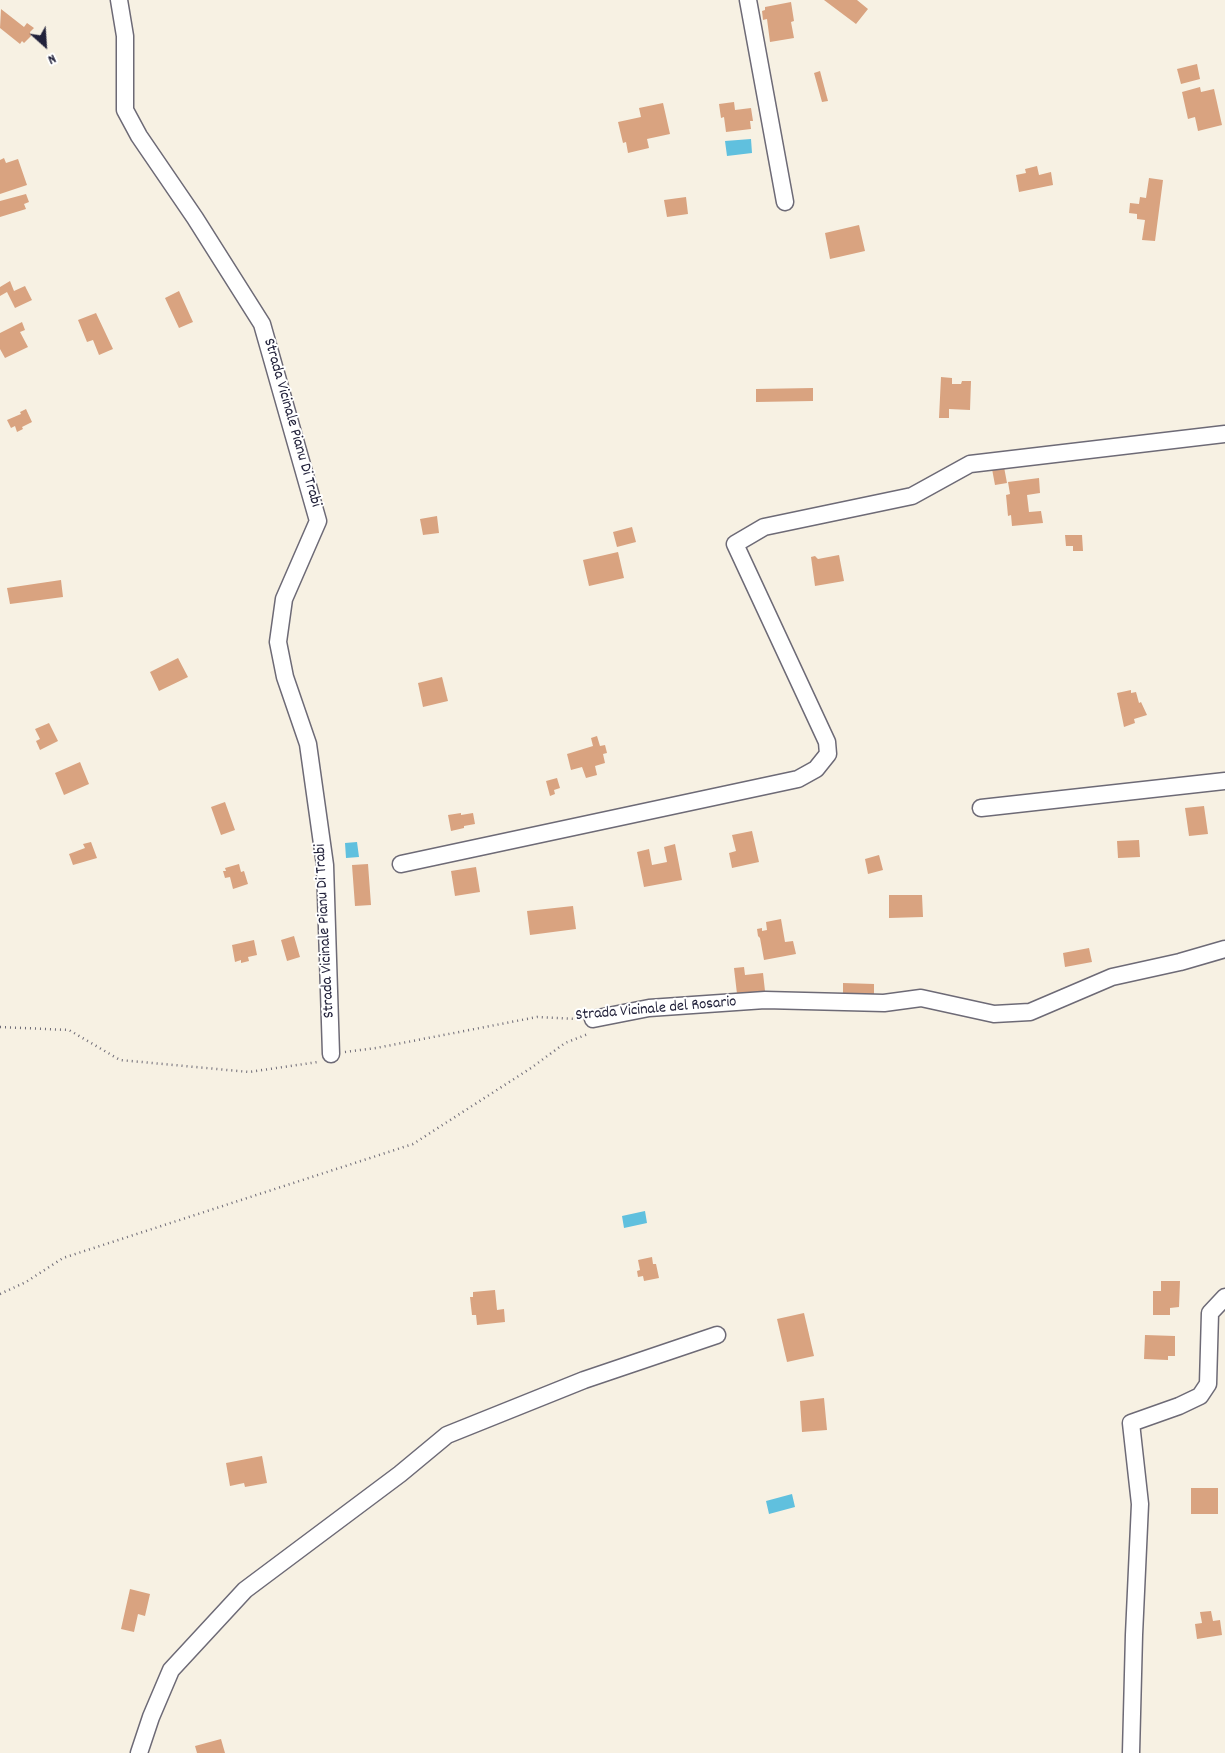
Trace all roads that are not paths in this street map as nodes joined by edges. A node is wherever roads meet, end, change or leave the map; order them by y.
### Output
1 (119, 0) edge
2 (748, 0) edge
3 (785, 202) dead end
4 (1225, 434) edge
5 (1225, 781) edge
6 (981, 808) dead end
7 (401, 864) dead end
8 (1225, 950) edge
9 (594, 1025) road end
10 (331, 1054) road end
11 (1225, 1297) edge
12 (717, 1335) dead end
13 (139, 1753) edge
14 (1131, 1753) edge

1 - 10 street, Strada Vicinale Pianu Di Trabi
2 - 3 street
4 - 7 street
5 - 6 street
8 - 9 street, Strada Vicinale del Rosario
11 - 14 street
12 - 13 street

